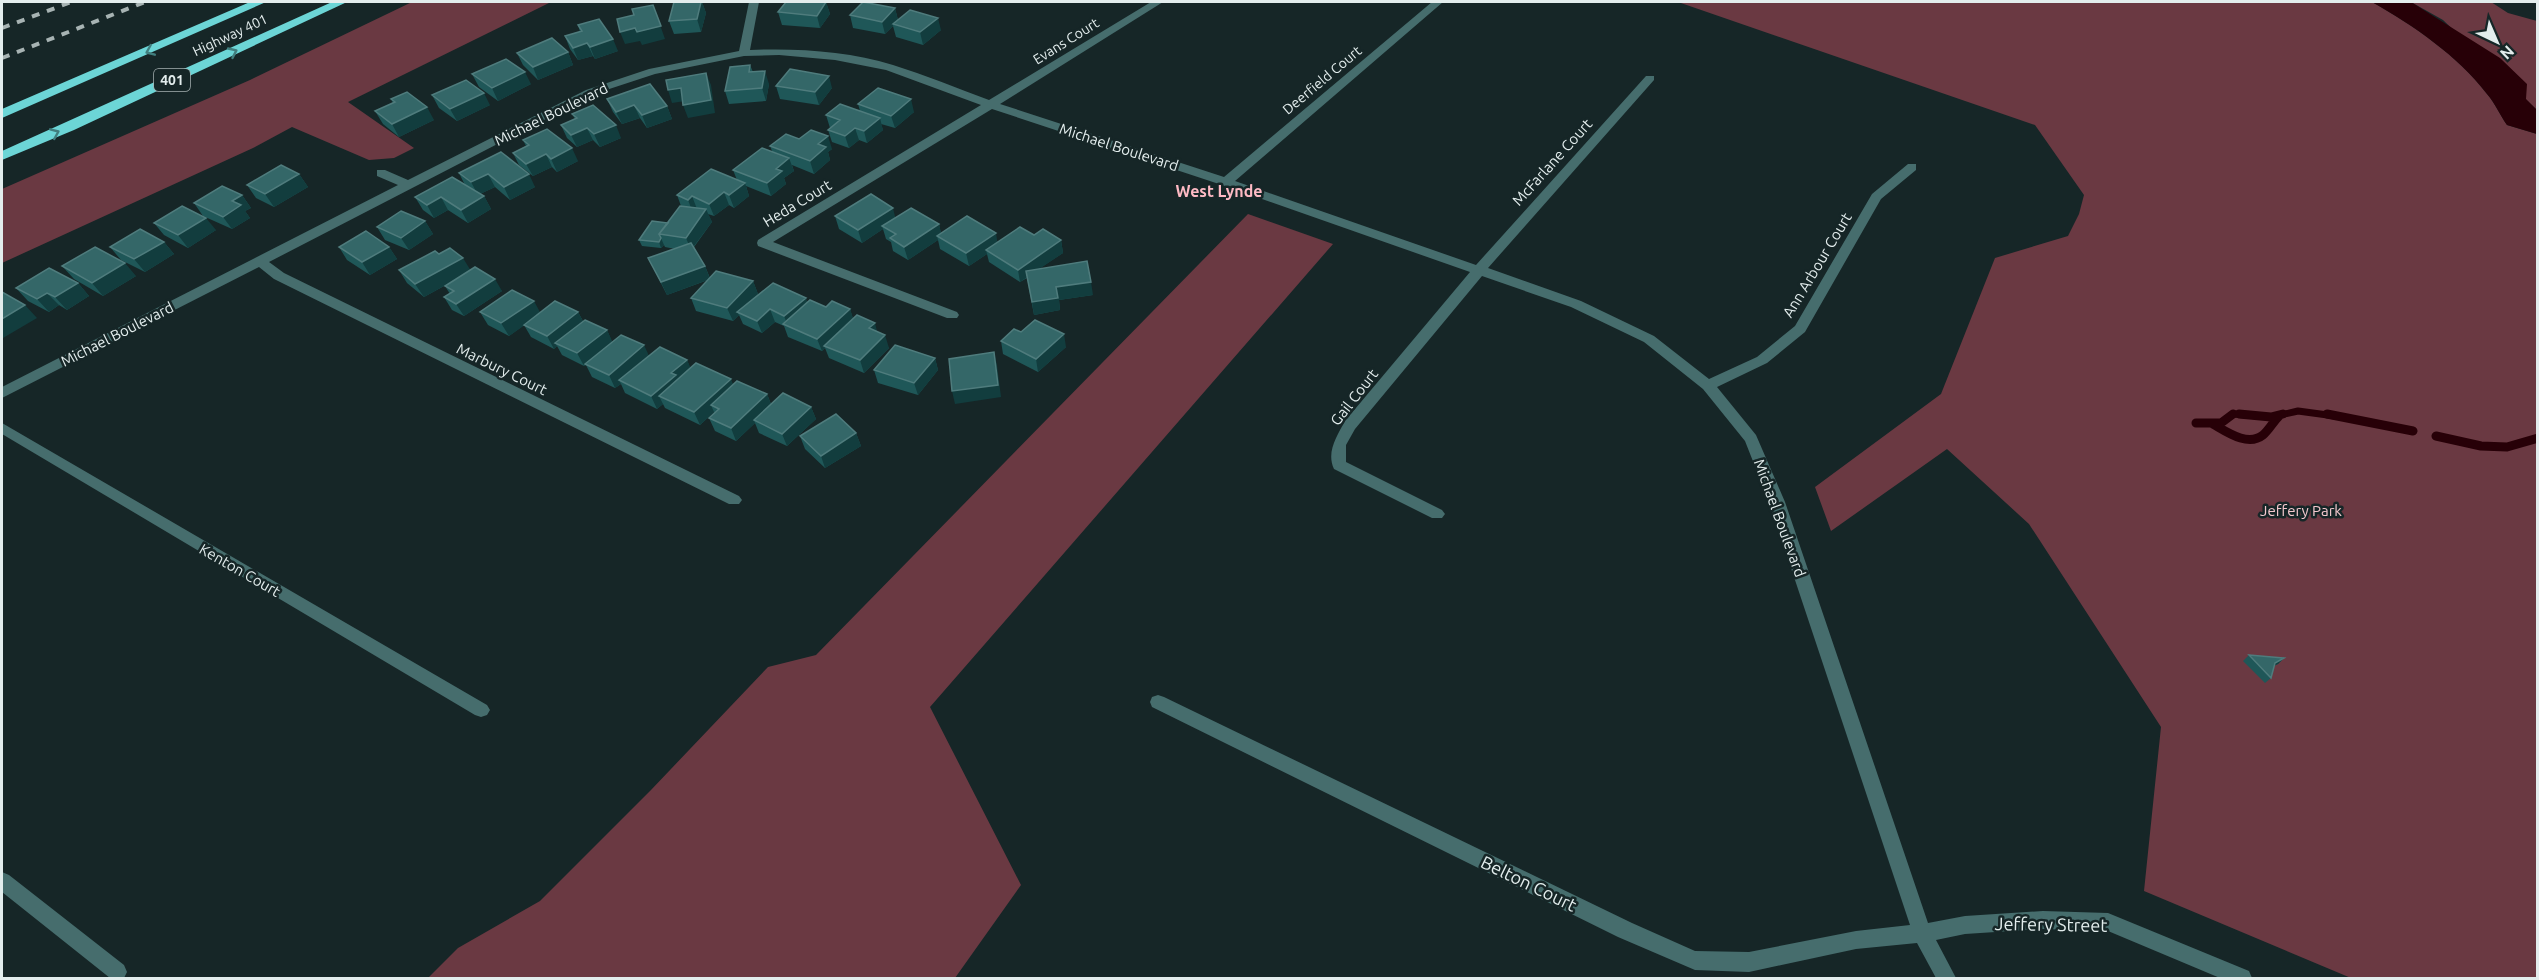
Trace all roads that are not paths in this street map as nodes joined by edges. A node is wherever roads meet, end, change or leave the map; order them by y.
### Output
1 (260, 2) edge
2 (341, 2) edge
3 (754, 2) edge
4 (1158, 2) edge
5 (1438, 2) edge
6 (744, 53) junction
7 (1650, 78) dead end
8 (989, 104) junction
9 (2, 114) edge
10 (2, 156) edge
11 (1912, 167) dead end
12 (381, 173) dead end
13 (1226, 182) junction
14 (408, 185) junction
15 (259, 261) junction
16 (1480, 270) junction
17 (952, 315) dead end
18 (1708, 385) junction
19 (2, 393) edge
20 (2, 428) edge
21 (734, 500) dead end
22 (1437, 514) dead end
23 (1158, 702) dead end
24 (481, 710) dead end
25 (2, 881) edge
26 (1922, 933) junction
27 (117, 972) dead end
28 (1946, 978) edge
29 (2242, 978) edge

1 -> 9 highway, Highway 401 / 401
10 -> 2 highway, Highway 401 / 401
3 - 6 street
4 - 8 street, Evans Court
5 - 13 street, Deerfield Court
6 - 8 street, Michael Boulevard
6 - 14 street, Michael Boulevard
7 - 16 street, McFarlane Court
8 - 13 street, Michael Boulevard
8 - 17 street, Heda Court
11 - 18 street, Ann Arbour Court
12 - 14 street
13 - 16 street, Michael Boulevard
14 - 15 street, Michael Boulevard
15 - 19 street, Michael Boulevard
15 - 21 street, Marbury Court
16 - 18 street, Michael Boulevard
16 - 22 street, Gail Court
18 - 26 street, Michael Boulevard
20 - 24 street, Kenton Court
23 - 26 street, Belton Court
25 - 27 street
26 - 28 street, Michael Boulevard
26 - 29 street, Jeffery Street

